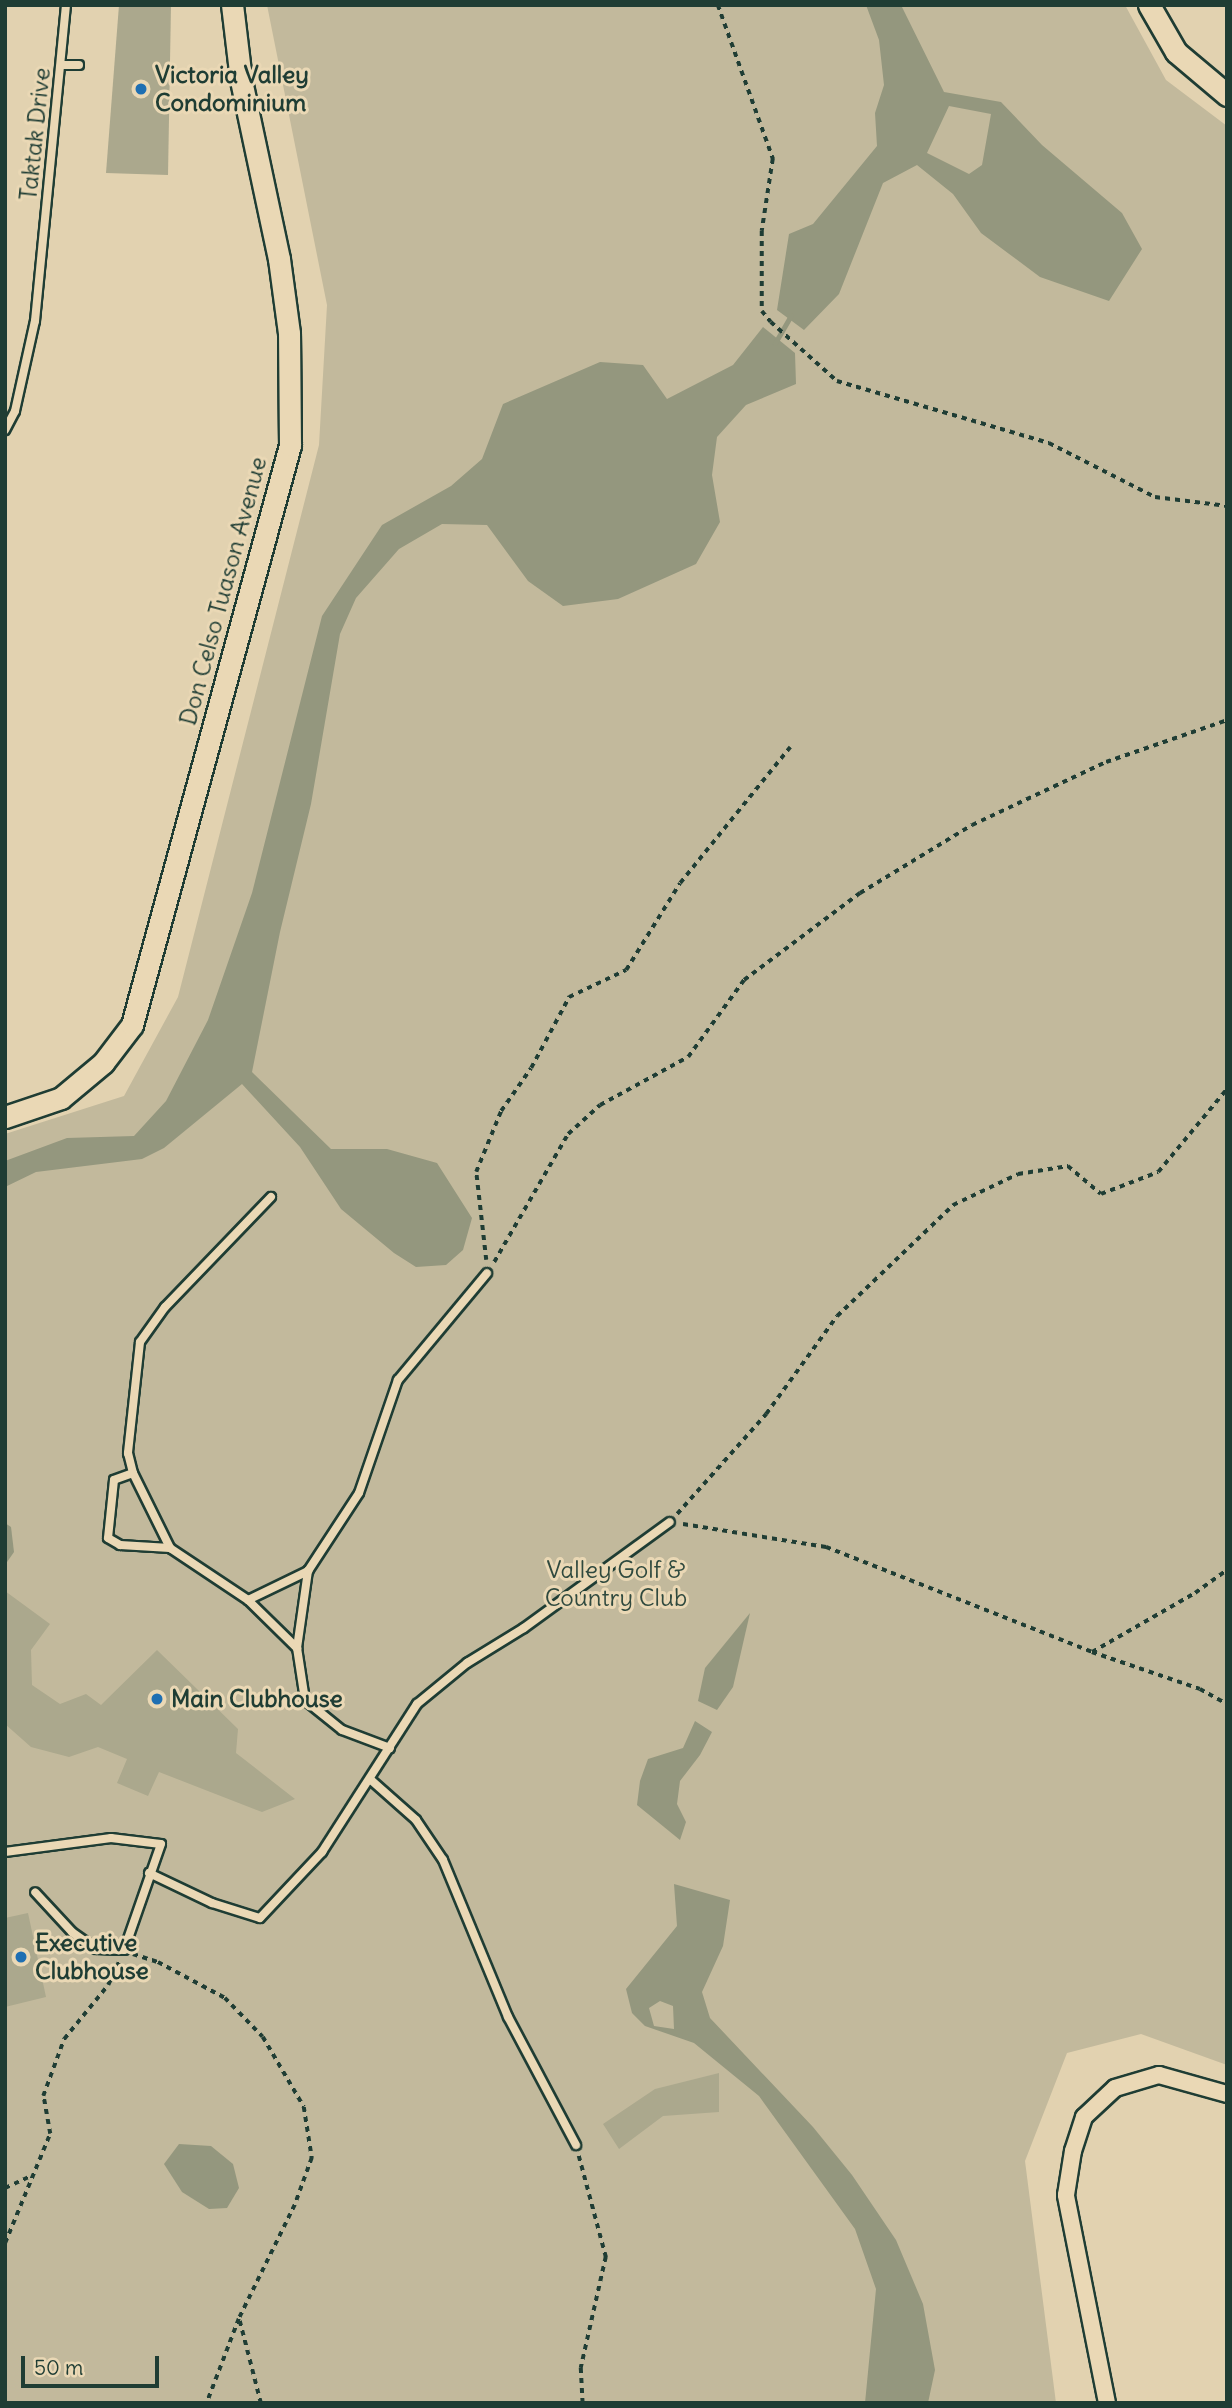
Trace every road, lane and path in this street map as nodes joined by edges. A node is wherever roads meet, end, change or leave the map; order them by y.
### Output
1 (66, 5) edge
2 (232, 5) edge
3 (718, 5) edge
4 (1149, 5) edge
5 (62, 65) junction
6 (79, 65) dead end
7 (1227, 95) edge
8 (5, 430) edge
9 (1227, 506) edge
10 (1227, 720) edge
11 (790, 747) dead end
12 (1227, 1089) edge
13 (5, 1117) edge
14 (271, 1197) dead end
15 (487, 1273) junction
16 (132, 1473) junction
17 (670, 1522) junction
18 (170, 1548) junction
19 (1227, 1570) edge
20 (308, 1571) junction
21 (248, 1600) junction
22 (297, 1648) junction
23 (1092, 1652) junction
24 (1227, 1704) edge
25 (390, 1748) junction
26 (371, 1780) junction
27 (5, 1852) edge
28 (149, 1873) junction
29 (35, 1892) dead end
30 (124, 1950) junction
31 (1227, 2094) edge
32 (576, 2145) joint
33 (33, 2176) junction
34 (5, 2188) edge
35 (5, 2243) edge
36 (239, 2319) junction
37 (207, 2403) edge
38 (261, 2403) edge
39 (583, 2403) edge
40 (1107, 2403) edge

1 - 5 lane, Taktak Drive
2 - 13 street, Don Celso Tuason Avenue
3 - 9 path
4 - 7 street
5 - 6 lane
5 - 8 lane, Taktak Drive
10 - 15 path
11 - 15 path
12 - 17 path
14 - 16 lane
15 - 20 lane
16 - 18 lane
16 - 18 lane
17 - 23 path
17 - 25 lane
18 - 21 lane
19 - 23 path
20 - 21 lane
20 - 22 lane
21 - 22 lane
22 - 25 lane
23 - 24 path
25 - 26 lane
26 - 28 lane
26 - 32 lane
27 - 28 lane
28 - 30 lane
29 - 30 lane
30 - 33 path
30 - 36 path
31 - 40 street
32 - 39 path
33 - 34 path
33 - 35 path
36 - 37 path
36 - 38 path

